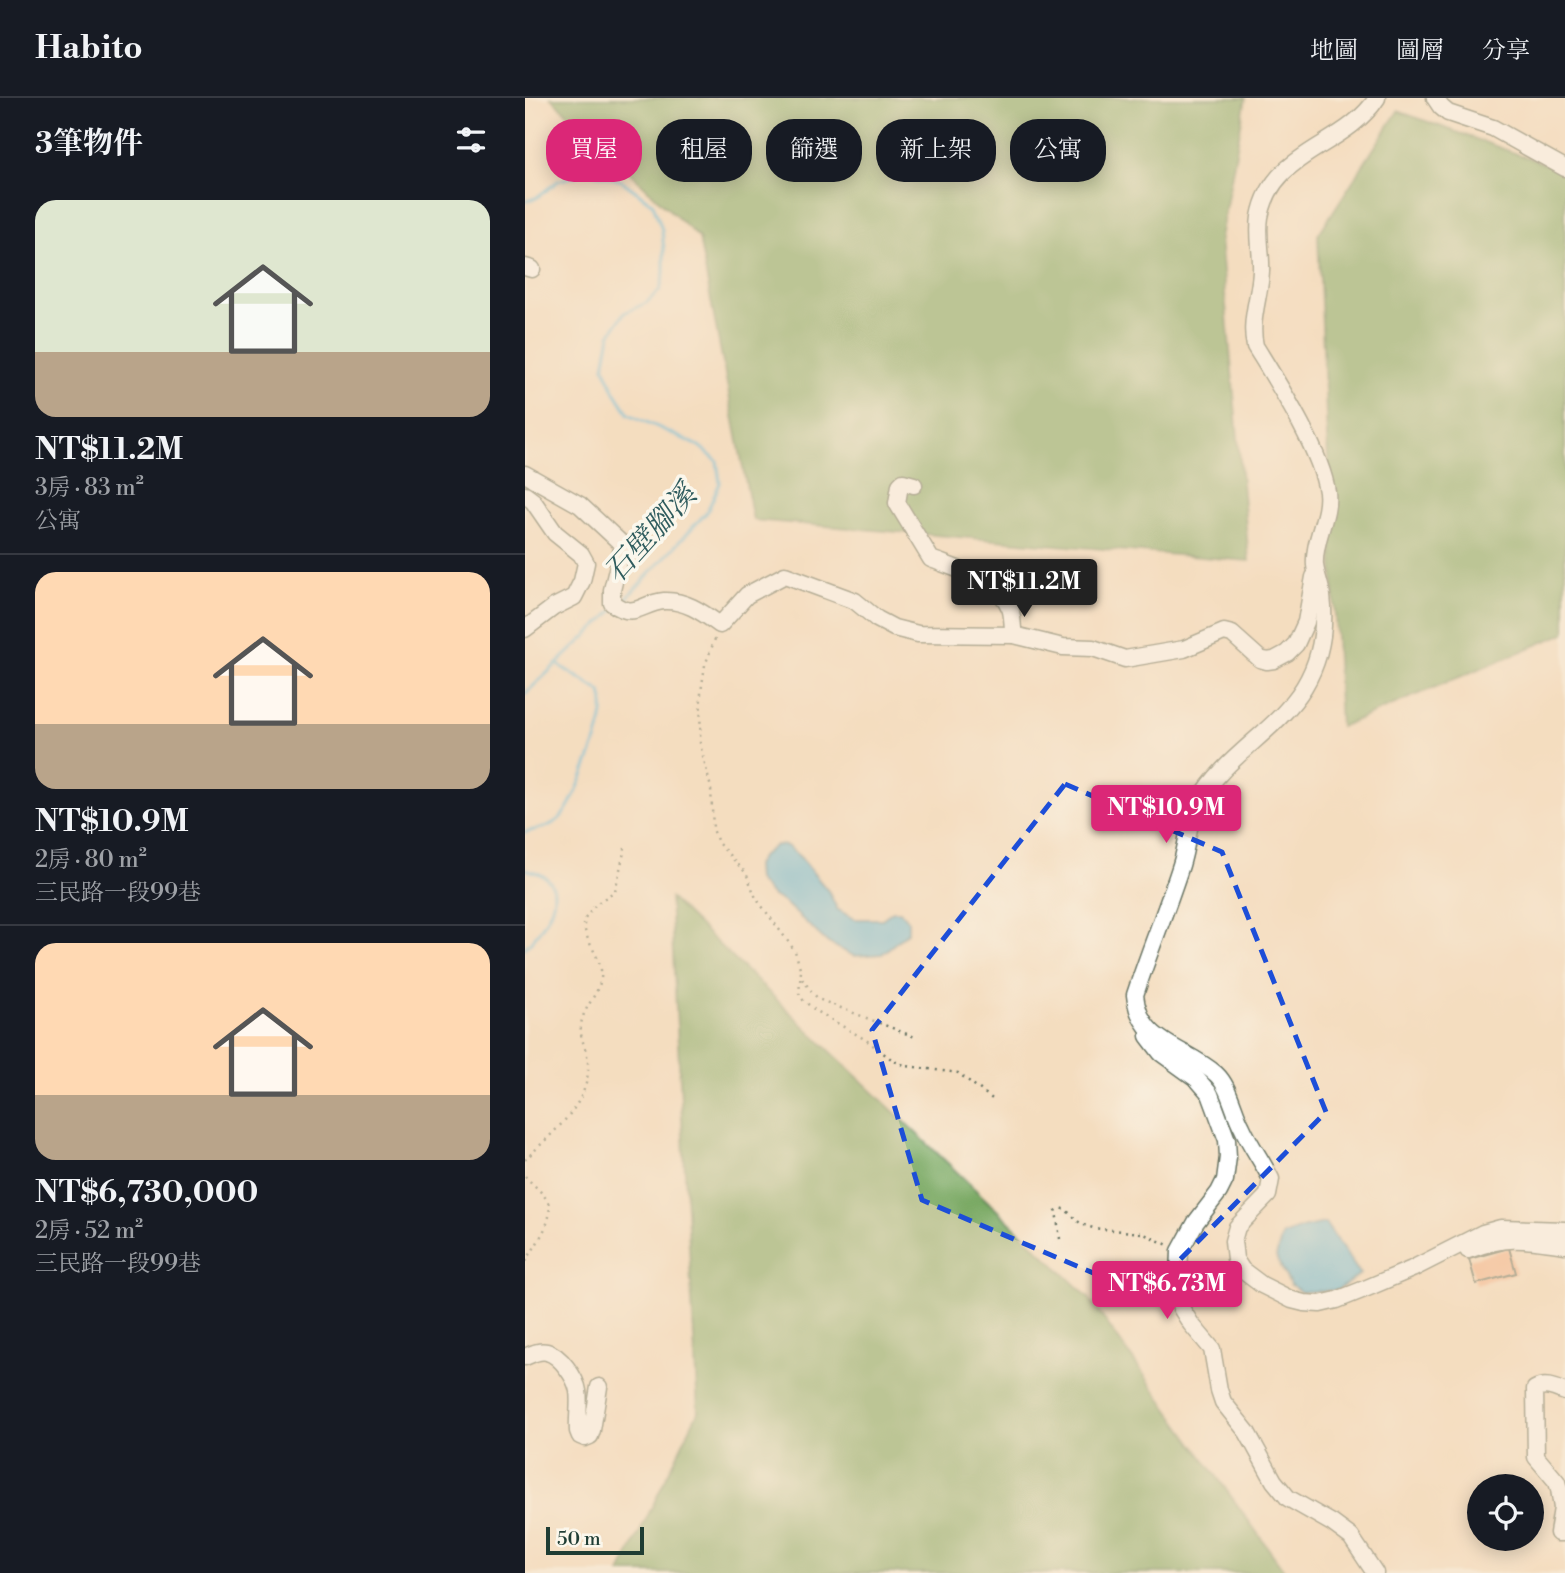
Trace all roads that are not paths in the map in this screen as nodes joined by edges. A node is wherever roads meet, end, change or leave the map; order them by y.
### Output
1 (1377, 98) edge
2 (1435, 98) edge
3 (1565, 168) edge
4 (525, 474) edge
5 (914, 485) dead end
6 (525, 495) edge
7 (1315, 565) junction
8 (525, 629) edge
9 (1014, 635) junction
10 (1143, 1024) junction
11 (1565, 1230) edge
12 (1565, 1245) edge
13 (1397, 1276) junction
14 (525, 1357) edge
15 (599, 1387) dead end
16 (1565, 1392) edge
17 (1565, 1533) edge
18 (1375, 1573) edge

1 - 7 street
2 - 3 street
4 - 9 street
5 - 9 street
6 - 8 street
7 - 9 street
7 - 10 street
10 - 13 street
10 - 18 street
11 - 13 street
12 - 13 street
14 - 15 street
16 - 17 street

